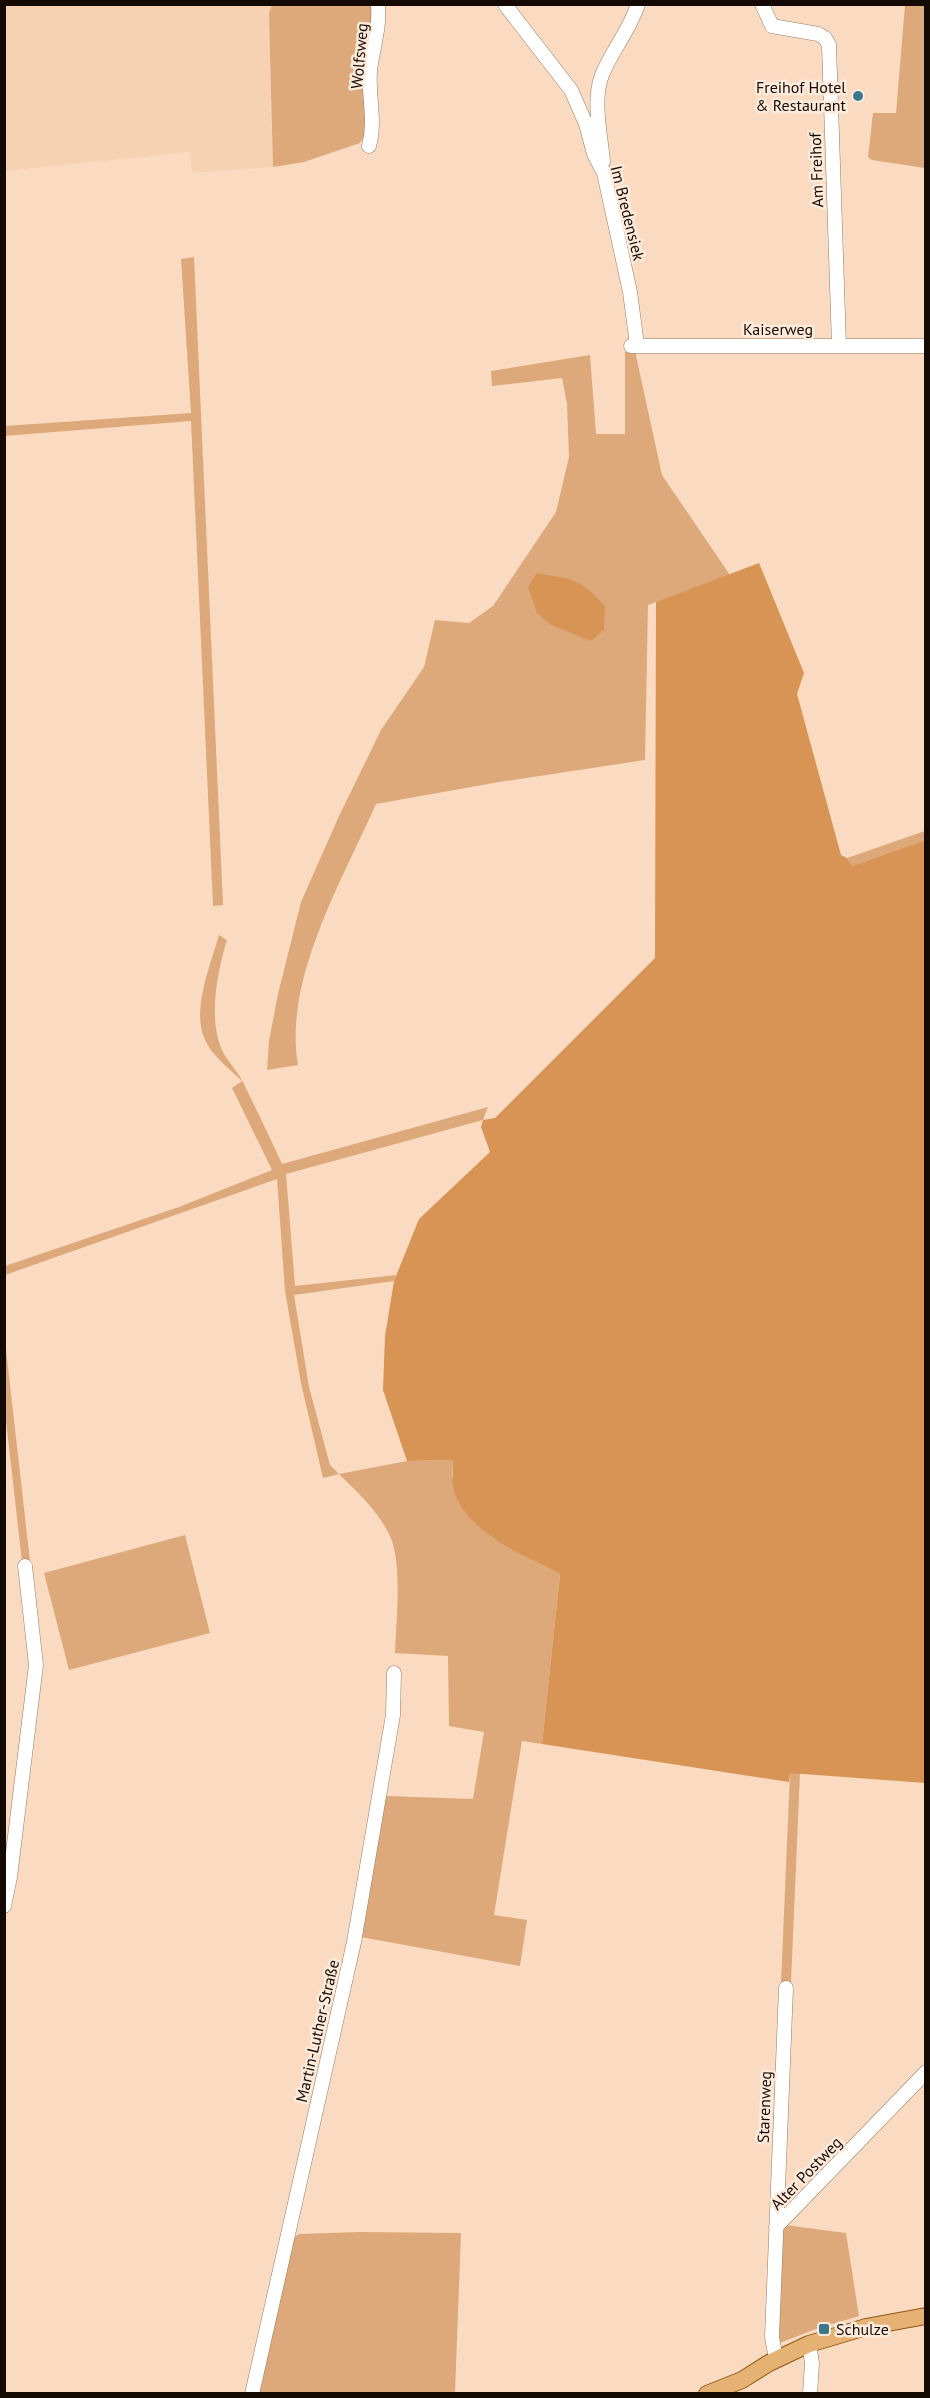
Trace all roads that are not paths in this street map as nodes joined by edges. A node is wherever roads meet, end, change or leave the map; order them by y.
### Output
1 (378, 4) edge
2 (638, 4) edge
3 (762, 4) edge
4 (506, 6) dead end
5 (369, 146) dead end
6 (604, 173) junction
7 (839, 345) junction
8 (634, 346) joint
9 (926, 346) edge
10 (25, 1566) dead end
11 (394, 1673) dead end
12 (4, 1906) edge
13 (786, 1988) dead end
14 (926, 2072) edge
15 (776, 2227) junction
16 (926, 2316) edge
17 (809, 2344) junction
18 (772, 2361) junction
19 (710, 2392) edge
20 (252, 2394) edge
21 (810, 2394) edge

1 - 5 street, Wolfsweg
2 - 6 street
3 - 7 street, Am Freihof
4 - 6 street, Im Bredensiek
6 - 8 street, Im Bredensiek
7 - 8 street, Kaiserweg
7 - 9 street, Kaiserweg
10 - 12 street
11 - 20 street, Martin-Luther-Straße
13 - 15 street, Starenweg
14 - 15 street, Alter Postweg
15 - 18 street, Alter Postweg
16 - 17 main road
17 - 18 main road
17 - 21 street
18 - 19 main road

